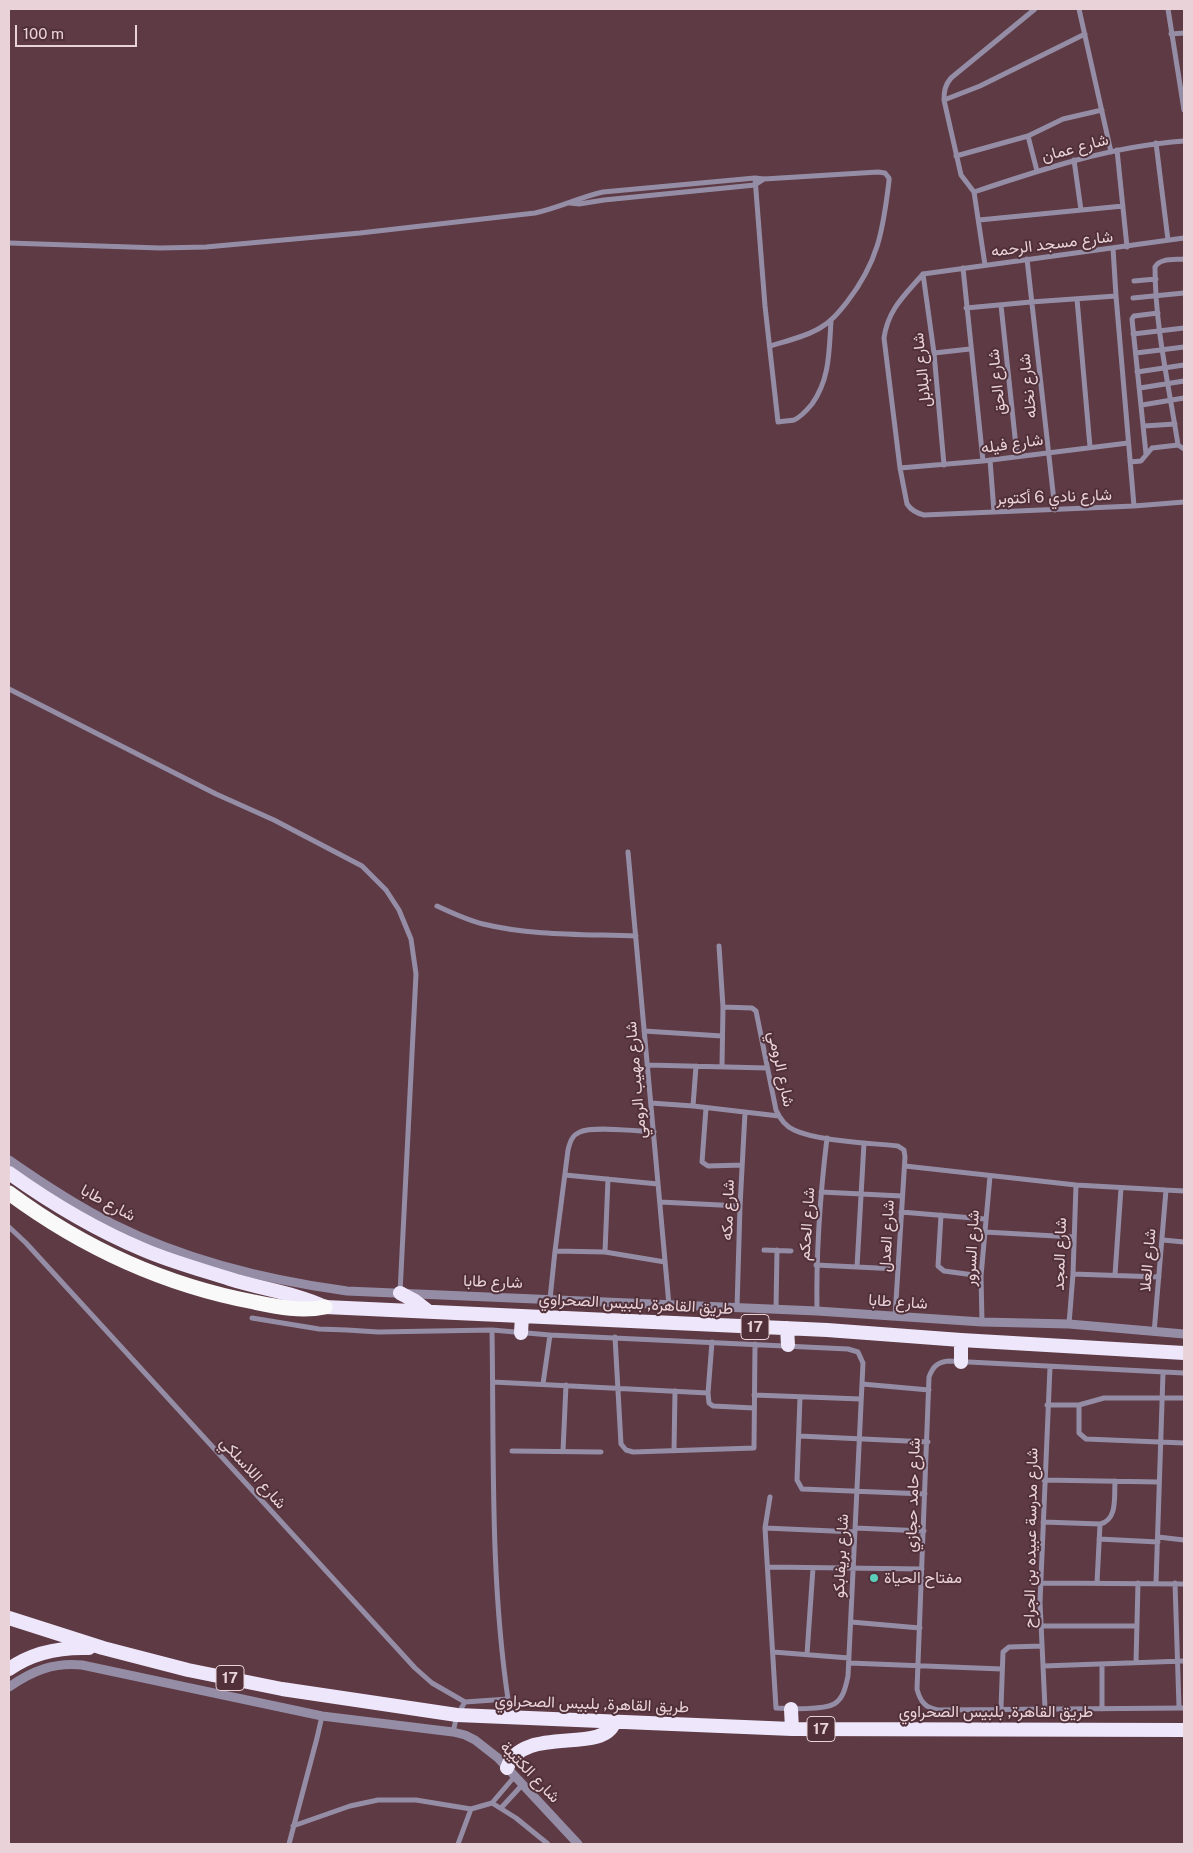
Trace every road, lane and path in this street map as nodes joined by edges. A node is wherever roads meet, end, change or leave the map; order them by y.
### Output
1 (1035, 9) edge
2 (1080, 9) edge
3 (1168, 9) edge
4 (1184, 33) edge
5 (1085, 34) junction
6 (1171, 34) junction
7 (944, 100) junction
8 (1102, 110) junction
9 (1184, 110) edge
10 (1028, 136) junction
11 (1184, 141) edge
12 (1156, 143) junction
13 (1114, 151) junction
14 (956, 156) junction
15 (1074, 160) junction
16 (1037, 171) junction
17 (755, 178) junction
18 (764, 179) junction
19 (755, 185) junction
20 (974, 192) junction
21 (569, 203) junction
22 (1123, 206) junction
23 (1081, 210) junction
24 (979, 220) junction
25 (1184, 238) edge
26 (1168, 240) junction
27 (9, 243) edge
28 (1127, 247) junction
29 (1113, 248) junction
30 (1184, 259) edge
31 (1027, 260) junction
32 (985, 265) junction
33 (963, 268) junction
34 (923, 274) junction
35 (1156, 279) junction
36 (1134, 281) dead end
37 (1184, 293) edge
38 (1116, 296) junction
39 (1157, 296) junction
40 (1133, 298) dead end
41 (1077, 299) junction
42 (1032, 302) junction
43 (1000, 305) junction
44 (966, 308) junction
45 (1158, 313) junction
46 (831, 321) junction
47 (1184, 328) edge
48 (1159, 331) junction
49 (1133, 334) junction
50 (770, 346) junction
51 (1184, 347) edge
52 (970, 349) junction
53 (1163, 350) junction
54 (934, 353) junction
55 (1136, 353) junction
56 (1184, 365) edge
57 (1166, 367) junction
58 (1137, 372) junction
59 (1184, 381) edge
60 (1168, 383) junction
61 (1140, 388) junction
62 (1184, 398) edge
63 (1171, 400) junction
64 (1142, 405) junction
65 (1175, 424) junction
66 (1144, 426) junction
67 (1128, 443) junction
68 (1178, 444) junction
69 (1090, 447) junction
70 (1184, 449) edge
71 (1048, 452) junction
72 (1146, 454) junction
73 (1018, 456) junction
74 (990, 460) junction
75 (983, 461) junction
76 (1130, 462) junction
77 (944, 465) junction
78 (900, 468) junction
79 (1184, 502) edge
80 (1134, 506) junction
81 (1055, 510) junction
82 (994, 512) junction
83 (9, 689) edge
84 (628, 852) dead end
85 (437, 906) dead end
86 (636, 936) junction
87 (719, 946) dead end
88 (724, 1007) junction
89 (644, 1031) junction
90 (722, 1036) junction
91 (647, 1065) junction
92 (696, 1066) junction
93 (722, 1066) junction
94 (768, 1068) junction
95 (651, 1103) junction
96 (693, 1106) junction
97 (706, 1108) junction
98 (746, 1112) junction
99 (779, 1116) junction
100 (654, 1132) junction
101 (827, 1138) junction
102 (864, 1143) junction
103 (906, 1157) joint
104 (9, 1164) edge
105 (742, 1166) junction
106 (905, 1166) junction
107 (565, 1175) junction
108 (990, 1176) junction
109 (608, 1179) junction
110 (658, 1184) junction
111 (1076, 1185) junction
112 (1121, 1188) junction
113 (1166, 1190) junction
114 (1184, 1191) edge
115 (821, 1192) junction
116 (9, 1193) edge
117 (860, 1194) junction
118 (902, 1196) junction
119 (660, 1202) junction
120 (740, 1206) junction
121 (901, 1212) junction
122 (941, 1215) junction
123 (985, 1219) junction
124 (9, 1227) edge
125 (985, 1232) junction
126 (1073, 1237) junction
127 (1163, 1240) junction
128 (1184, 1242) edge
129 (764, 1250) dead end
130 (778, 1250) junction
131 (555, 1251) junction
132 (791, 1251) dead end
133 (605, 1252) junction
134 (665, 1262) junction
135 (816, 1265) junction
136 (857, 1267) junction
137 (898, 1269) junction
138 (1073, 1274) junction
139 (1115, 1275) junction
140 (981, 1276) junction
141 (1159, 1277) junction
142 (400, 1293) junction
143 (550, 1299) junction
144 (669, 1305) junction
145 (325, 1307) junction
146 (737, 1308) junction
147 (776, 1310) junction
148 (428, 1311) junction
149 (817, 1311) junction
150 (522, 1316) junction
151 (895, 1317) junction
152 (252, 1318) dead end
153 (982, 1322) junction
154 (1069, 1324) junction
155 (787, 1328) junction
156 (492, 1330) junction
157 (1154, 1332) junction
158 (521, 1333) junction
159 (1184, 1334) edge
160 (550, 1335) junction
161 (615, 1337) junction
162 (961, 1340) junction
163 (712, 1342) junction
164 (755, 1344) junction
165 (788, 1345) junction
166 (1184, 1353) edge
167 (960, 1362) junction
168 (1050, 1367) junction
169 (1163, 1372) junction
170 (1184, 1373) edge
171 (493, 1382) junction
172 (543, 1384) junction
173 (862, 1384) junction
174 (566, 1385) junction
175 (617, 1388) junction
176 (929, 1390) junction
177 (675, 1391) junction
178 (708, 1393) junction
179 (754, 1395) junction
180 (800, 1397) junction
181 (1162, 1398) junction
182 (1184, 1398) edge
183 (862, 1399) junction
184 (1047, 1404) junction
185 (1079, 1405) junction
186 (754, 1408) junction
187 (799, 1436) junction
188 (860, 1439) junction
189 (928, 1442) junction
190 (1160, 1442) junction
191 (1184, 1443) edge
192 (512, 1451) dead end
193 (564, 1451) junction
194 (674, 1451) junction
195 (601, 1452) dead end
196 (1044, 1480) junction
197 (1115, 1481) junction
198 (1159, 1482) junction
199 (857, 1492) junction
200 (926, 1494) junction
201 (770, 1497) dead end
202 (1043, 1522) junction
203 (1100, 1524) junction
204 (765, 1528) junction
205 (855, 1530) junction
206 (924, 1531) junction
207 (1099, 1539) junction
208 (1158, 1540) junction
209 (1184, 1540) edge
210 (768, 1568) junction
211 (813, 1568) junction
212 (853, 1569) junction
213 (922, 1569) junction
214 (1041, 1583) junction
215 (1097, 1583) junction
216 (1138, 1583) junction
217 (1156, 1583) junction
218 (1175, 1583) junction
219 (1184, 1584) edge
220 (9, 1618) edge
221 (851, 1622) junction
222 (1041, 1626) junction
223 (1136, 1626) junction
224 (920, 1628) junction
225 (1042, 1646) junction
226 (103, 1648) junction
227 (773, 1652) junction
228 (807, 1654) junction
229 (849, 1660) junction
230 (1181, 1661) edge
231 (1136, 1662) junction
232 (1102, 1664) junction
233 (918, 1665) junction
234 (1043, 1666) junction
235 (9, 1669) edge
236 (1002, 1669) junction
237 (9, 1687) edge
238 (464, 1702) junction
239 (1001, 1708) junction
240 (1045, 1708) junction
241 (1102, 1708) junction
242 (1182, 1708) edge
243 (791, 1709) junction
244 (457, 1715) junction
245 (322, 1716) junction
246 (614, 1723) junction
247 (792, 1729) junction
248 (1184, 1730) edge
249 (454, 1732) junction
250 (511, 1772) junction
251 (522, 1784) junction
252 (492, 1803) junction
253 (471, 1808) junction
254 (501, 1808) junction
255 (293, 1826) junction
256 (289, 1844) edge
257 (458, 1844) edge
258 (548, 1844) edge
259 (578, 1844) edge

1 - 7 street
2 - 5 street
3 - 6 street
4 - 6 street
5 - 7 street
5 - 8 street
6 - 9 street
7 - 14 street
8 - 10 street
8 - 13 street
10 - 14 street
10 - 16 street
11 - 12 street, شارع عمان
12 - 13 street, شارع عمان
12 - 26 street
13 - 15 street, شارع عمان
13 - 22 street
14 - 20 street
15 - 16 street, شارع عمان
15 - 23 street
16 - 20 street, شارع عمان
17 - 18 street
17 - 19 street
17 - 21 street
18 - 19 street
18 - 46 street
19 - 21 street
19 - 50 street
20 - 24 street
21 - 27 street
22 - 23 street
22 - 28 street
23 - 24 street
24 - 32 street
25 - 26 street, شارع مسجد الرحمه
26 - 28 street, شارع مسجد الرحمه
28 - 29 street, شارع مسجد الرحمه
29 - 31 street, شارع مسجد الرحمه
29 - 38 street
30 - 35 street
31 - 32 street, شارع مسجد الرحمه
31 - 42 street, شارع نخله
32 - 33 street, شارع مسجد الرحمه
33 - 34 street, شارع مسجد الرحمه
33 - 44 street
34 - 54 street, شارع البلابل
34 - 78 street
35 - 36 street
35 - 39 street
37 - 39 street
38 - 41 street
38 - 67 street
39 - 40 street
39 - 45 street
41 - 42 street
41 - 69 street
42 - 43 street
42 - 71 street, شارع نخله
43 - 44 street
43 - 73 street, شارع الحق
44 - 52 street
45 - 48 street
45 - 49 street
46 - 50 street
46 - 50 street
47 - 48 street
48 - 49 street
48 - 53 street
49 - 55 street
51 - 53 street
52 - 54 street
52 - 75 street
53 - 55 street
53 - 57 street
54 - 77 street, شارع البلابل
55 - 58 street
56 - 57 street
57 - 58 street
57 - 60 street
58 - 61 street
59 - 60 street
60 - 61 street
60 - 63 street
61 - 64 street
62 - 63 street
63 - 64 street
63 - 65 street
64 - 66 street
65 - 66 street
65 - 68 street
66 - 72 street
67 - 69 street, شارع فيله
67 - 76 street
68 - 70 street
68 - 72 street
69 - 71 street, شارع فيله
71 - 73 street, شارع فيله
71 - 81 street, شارع نخله
72 - 76 street
73 - 74 street, شارع فيله
74 - 75 street, شارع فيله
74 - 82 street
75 - 77 street, شارع فيله
76 - 80 street
77 - 78 street, شارع فيله
78 - 82 street, شارع نادي 6 أكتوبر
79 - 80 street, شارع نادي 6 أكتوبر
80 - 81 street, شارع نادي 6 أكتوبر
81 - 82 street, شارع نادي 6 أكتوبر
83 - 142 street
84 - 86 street, شارع مهيب الرومي
85 - 86 street
86 - 89 street, شارع مهيب الرومي
87 - 88 street
88 - 90 street
88 - 94 street, شارع الرومي
89 - 90 street
89 - 91 street, شارع مهيب الرومي
90 - 93 street
91 - 92 street
91 - 95 street, شارع مهيب الرومي
92 - 93 street
92 - 96 street
93 - 94 street
94 - 99 street, شارع الرومي
95 - 96 street
95 - 100 street, شارع مهيب الرومي
96 - 97 street
97 - 98 street
97 - 105 street
98 - 99 street
98 - 105 street, شارع مكه
99 - 101 street, شارع الرومي
100 - 107 street
100 - 110 street, شارع مهيب الرومي
101 - 102 street, شارع الرومي
101 - 115 street, شارع الحكم
102 - 103 street, شارع الرومي
102 - 117 street
103 - 106 street, شارع العدل
104 - 142 street, شارع طابا
104 - 145 highway, طريق القاهرة, بلبيس الصحراوي
105 - 120 street, شارع مكه
106 - 108 street
106 - 118 street, شارع العدل
107 - 109 street
107 - 131 street
108 - 111 street
108 - 123 street, شارع السرور
109 - 110 street
109 - 133 street
110 - 119 street, شارع مهيب الرومي
111 - 112 street
111 - 126 street, شارع المجد
112 - 113 street
112 - 139 street
113 - 114 street
113 - 127 street, شارع العلا
115 - 117 street
115 - 135 street, شارع الحكم
116 - 145 highway
117 - 118 street
117 - 136 street
118 - 121 street, شارع العدل
119 - 120 street
119 - 134 street, شارع مهيب الرومي
120 - 146 street, شارع مكه
121 - 122 street
121 - 137 street, شارع العدل
122 - 123 street
122 - 140 street
123 - 125 street, شارع السرور
124 - 238 street, شارع اللاسلكي
125 - 126 street
125 - 140 street, شارع السرور
126 - 138 street, شارع المجد
127 - 128 street
127 - 141 street, شارع العلا
129 - 130 street
130 - 132 street
130 - 147 street
131 - 133 street
131 - 143 street
133 - 134 street
134 - 144 street, شارع مهيب الرومي
135 - 136 street
135 - 149 street, شارع الحكم
136 - 137 street
137 - 151 street, شارع العدل
138 - 139 street
138 - 154 street, شارع المجد
139 - 141 street
140 - 153 street, شارع السرور
141 - 157 street, شارع العلا
142 - 143 street, شارع طابا
142 - 148 highway
143 - 144 street, شارع طابا
144 - 146 street, شارع طابا
145 - 148 highway, طريق القاهرة, بلبيس الصحراوي / 17
146 - 147 street, شارع طابا
147 - 149 street, شارع طابا
148 - 150 highway, طريق القاهرة, بلبيس الصحراوي / 17
149 - 151 street, شارع طابا
150 - 155 highway, طريق القاهرة, بلبيس الصحراوي / 17
150 - 158 highway
151 - 153 street, شارع طابا
152 - 156 street
153 - 154 street, شارع طابا
154 - 157 street, شارع طابا
155 - 162 highway, طريق القاهرة, بلبيس الصحراوي / 17
155 - 165 highway
156 - 158 street
156 - 171 street
157 - 159 street, شارع طابا
158 - 160 street
160 - 161 street
160 - 172 street
161 - 163 street
161 - 175 street
162 - 166 highway, طريق القاهرة, بلبيس الصحراوي / 17
162 - 167 highway
163 - 164 street
163 - 178 street
164 - 165 street
164 - 179 street
165 - 173 street, شارع بريفابكو
167 - 168 street, شارع حامد حجازي
167 - 176 street, شارع حامد حجازي
168 - 169 street, شارع حامد حجازي
168 - 184 street, شارع مدرسة عبيده بن الجراح
169 - 170 street, شارع حامد حجازي
169 - 181 street
171 - 172 street
171 - 238 street
172 - 174 street
173 - 176 street
173 - 183 street, شارع بريفابكو
174 - 175 street
174 - 193 street
175 - 177 street
175 - 194 street
176 - 189 street, شارع حامد حجازي
177 - 178 street
177 - 194 street
178 - 186 street
179 - 180 street
179 - 186 street
180 - 183 street
180 - 187 street
181 - 182 street
181 - 185 street
181 - 190 street
183 - 188 street, شارع بريفابكو
184 - 185 street
184 - 196 street, شارع مدرسة عبيده بن الجراح
185 - 190 street
186 - 194 street
187 - 188 street
187 - 199 street
188 - 189 street
188 - 199 street, شارع بريفابكو
189 - 200 street, شارع حامد حجازي
190 - 191 street
190 - 198 street
192 - 193 street
193 - 195 street
196 - 197 street
196 - 202 street, شارع مدرسة عبيده بن الجراح
197 - 198 street
197 - 203 street
198 - 208 street
199 - 200 street
199 - 205 street, شارع بريفابكو
200 - 206 street, شارع حامد حجازي
201 - 204 street
202 - 203 street
202 - 214 street, شارع مدرسة عبيده بن الجراح
203 - 207 street
204 - 205 street
204 - 210 street
205 - 206 street
205 - 212 street, شارع بريفابكو
206 - 213 street, شارع حامد حجازي
207 - 208 street
207 - 215 street
208 - 209 street
208 - 217 street
210 - 211 street
210 - 227 street
211 - 212 street
211 - 228 street
212 - 213 street
212 - 221 street, شارع بريفابكو
213 - 224 street, شارع حامد حجازي
214 - 215 street
214 - 222 street, شارع مدرسة عبيده بن الجراح
215 - 216 street
216 - 217 street
216 - 223 street
217 - 218 street
218 - 219 street
218 - 230 street
220 - 226 highway, طريق القاهرة, بلبيس الصحراوي / 17
221 - 224 street
221 - 229 street, شارع بريفابكو
222 - 223 street
222 - 225 street, شارع مدرسة عبيده بن الجراح
223 - 231 street
224 - 233 street, شارع حامد حجازي
225 - 234 street, شارع مدرسة عبيده بن الجراح
225 - 236 street
226 - 235 highway
226 - 244 highway, طريق القاهرة, بلبيس الصحراوي / 17
227 - 228 street
227 - 243 street, شارع بريفابكو
228 - 229 street
229 - 233 street
229 - 243 street, شارع بريفابكو
230 - 231 street
230 - 242 street
231 - 232 street
232 - 234 street
232 - 241 street
233 - 236 street
233 - 239 street, شارع حامد حجازي
234 - 240 street, شارع مدرسة عبيده بن الجراح
236 - 239 street
237 - 245 street, شارع الكتيبة
238 - 244 street
239 - 240 street, شارع حامد حجازي
240 - 241 street, شارع حامد حجازي
241 - 242 street, شارع حامد حجازي
243 - 247 highway
244 - 246 highway, طريق القاهرة, بلبيس الصحراوي / 17
244 - 249 street
245 - 249 street, شارع الكتيبة
245 - 255 street
246 - 247 highway, طريق القاهرة, بلبيس الصحراوي / 17
246 - 250 highway
247 - 248 highway, طريق القاهرة, بلبيس الصحراوي / 17
249 - 250 street, شارع الكتيبة
250 - 251 street, شارع الكتيبة
250 - 252 street
251 - 254 street
251 - 259 street, شارع الكتيبة
252 - 253 street
252 - 254 street
253 - 255 street
253 - 257 street
254 - 258 street
255 - 256 street

